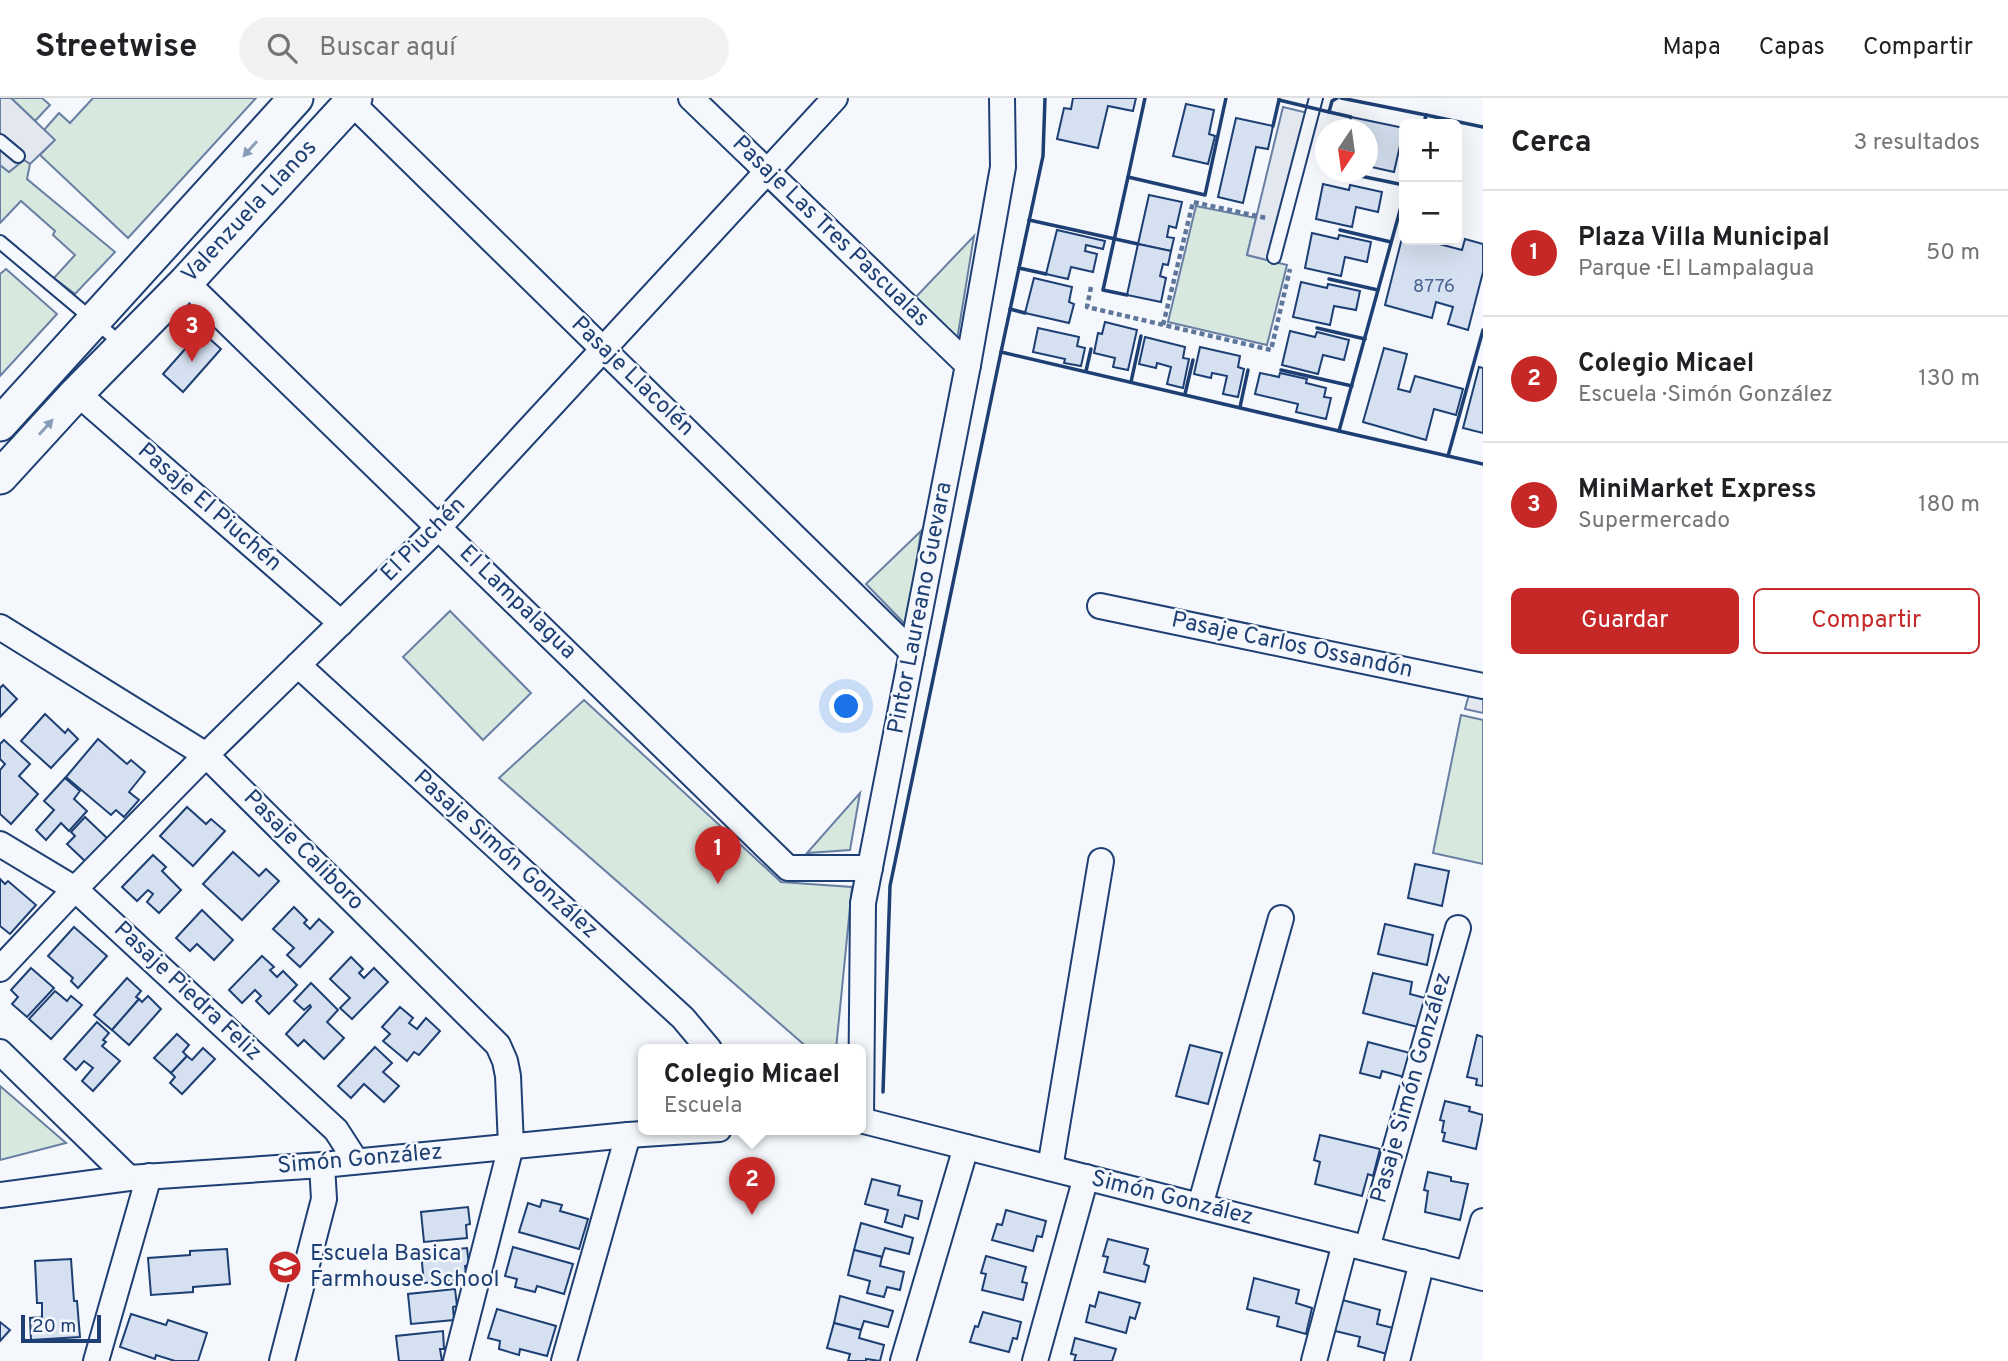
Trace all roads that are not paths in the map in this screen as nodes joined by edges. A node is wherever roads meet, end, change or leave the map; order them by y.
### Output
1 (296, 98) edge
2 (691, 98) edge
3 (835, 98) edge
4 (1002, 98) edge
5 (1316, 98) edge
6 (353, 100) edge
7 (0, 141) edge
8 (18, 156) dead end
9 (767, 171) junction
10 (0, 242) edge
11 (1275, 257) road end
12 (186, 282) junction
13 (96, 321) junction
14 (123, 346) junction
15 (603, 349) junction
16 (968, 365) junction
17 (77, 393) junction
18 (0, 424) edge
19 (0, 477) edge
20 (439, 527) junction
21 (1100, 606) dead end
22 (341, 623) junction
23 (0, 627) edge
24 (912, 652) junction
25 (298, 665) junction
26 (1483, 686) edge
27 (206, 755) junction
28 (0, 844) edge
29 (1101, 861) dead end
30 (870, 868) junction
31 (75, 889) junction
32 (1281, 918) dead end
33 (1458, 928) dead end
34 (0, 969) edge
35 (705, 1044) edge
36 (862, 1044) edge
37 (0, 1052) edge
38 (866, 1121) edge
39 (638, 1134) edge
40 (628, 1135) junction
41 (511, 1146) junction
42 (967, 1147) junction
43 (356, 1161) junction
44 (323, 1165) junction
45 (1050, 1168) junction
46 (139, 1177) junction
47 (1086, 1177) junction
48 (0, 1195) edge
49 (1200, 1206) junction
50 (1483, 1221) edge
51 (1356, 1245) junction
52 (1422, 1262) junction
53 (1476, 1276) edge
54 (96, 1361) edge
55 (282, 1361) edge
56 (456, 1361) edge
57 (564, 1361) edge
58 (904, 1361) edge
59 (1035, 1361) edge
60 (1314, 1361) edge
61 (1397, 1361) edge

1 -> 13 main road, Valenzuela Llanos
2 - 9 street, Pasaje Las Tres Pascualas
3 - 9 street, El Piuchén
4 - 16 street, Pintor Laureano Guevara
5 - 11 lane
6 - 12 main road, Valenzuela Llanos
6 - 15 street, Pasaje Llacolén
7 - 8 lane
9 - 15 street, El Piuchén
9 - 16 street, Pasaje Las Tres Pascualas
10 - 13 lane
12 - 14 main road, Valenzuela Llanos
12 - 20 street, El Lampalagua
13 - 14 lane
13 - 18 main road, Valenzuela Llanos
14 - 17 main road, Valenzuela Llanos
15 - 20 street, El Piuchén
15 - 24 street, Pasaje Llacolén
16 - 24 street, Pintor Laureano Guevara
19 -> 17 main road, Valenzuela Llanos
17 - 22 street, Pasaje El Piuchén
20 - 22 street, El Piuchén
20 - 30 street, El Lampalagua
21 - 26 street, Pasaje Carlos Ossandón
22 - 25 street, El Piuchén
23 - 27 street, Pasaje Caliboro
24 - 30 street, Pintor Laureano Guevara
25 - 27 street, El Piuchén
25 - 35 street, Pasaje Simón González
27 - 31 street, El Piuchén
27 - 41 street, Pasaje Caliboro
28 - 31 street, Pasaje Piedra Feliz
29 - 45 street
30 - 36 street, Pintor Laureano Guevara
31 - 34 street, El Piuchén
31 - 43 street, Pasaje Piedra Feliz
32 - 49 street
33 - 51 street, Pasaje Simón González
37 - 46 street
38 - 42 street, Simón González
39 - 40 street, Simón González
40 - 41 street, Simón González
40 - 57 street
41 - 43 street, Simón González
41 - 56 street
42 - 45 street, Simón González
42 - 58 street
43 - 44 street, Simón González
44 - 46 street, Simón González
44 - 55 street
45 - 47 street, Simón González
46 - 48 street, Simón González
46 - 54 street
47 - 49 street, Simón González
47 - 59 street
49 - 51 street, Simón González
50 - 53 street
51 - 52 street, Simón González
51 - 60 street, Pasaje Simón González
52 - 53 street, Simón González
52 - 61 street

